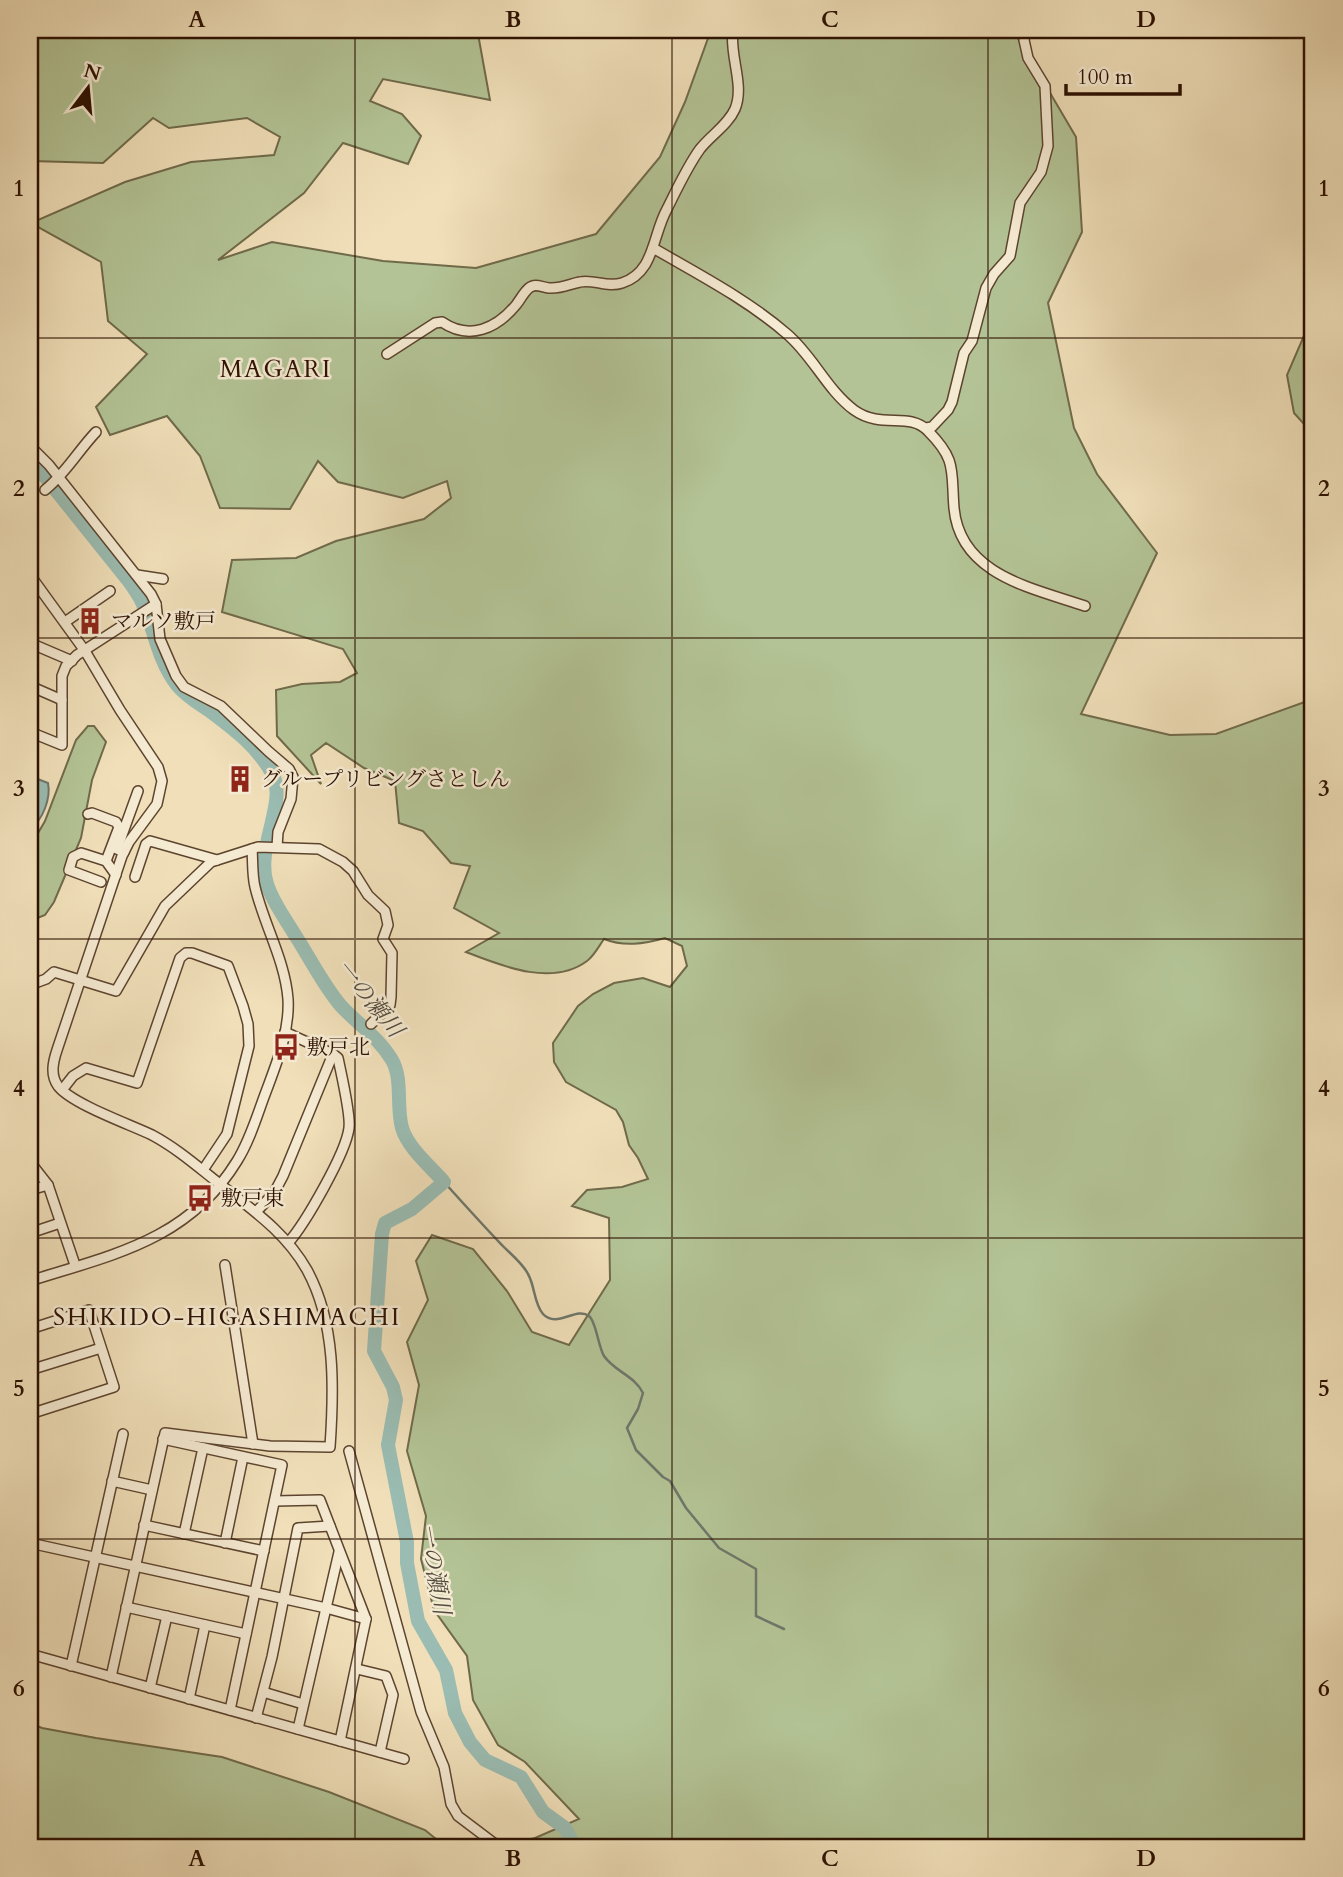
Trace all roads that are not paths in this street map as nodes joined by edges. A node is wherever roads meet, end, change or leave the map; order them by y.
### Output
1 (733, 30) edge
2 (1027, 30) edge
3 (653, 248) junction
4 (387, 354) dead end
5 (926, 428) junction
6 (96, 432) dead end
7 (30, 446) edge
8 (58, 479) junction
9 (46, 489) dead end
10 (30, 575) edge
11 (137, 575) junction
12 (163, 579) dead end
13 (110, 591) dead end
14 (154, 605) junction
15 (1085, 606) dead end
16 (65, 622) junction
17 (30, 643) edge
18 (85, 650) junction
19 (72, 661) junction
20 (30, 686) edge
21 (62, 700) junction
22 (30, 732) edge
23 (138, 791) dead end
24 (88, 814) dead end
25 (275, 847) junction
26 (255, 848) junction
27 (124, 852) junction
28 (217, 860) junction
29 (106, 861) junction
30 (116, 875) junction
31 (135, 877) dead end
32 (101, 882) dead end
33 (80, 979) junction
34 (30, 985) edge
35 (371, 1024) dead end
36 (285, 1032) junction
37 (333, 1054) junction
38 (62, 1090) junction
39 (30, 1163) edge
40 (203, 1170) junction
41 (48, 1185) junction
42 (221, 1185) junction
43 (30, 1191) edge
44 (256, 1212) junction
45 (60, 1223) junction
46 (30, 1233) edge
47 (288, 1243) junction
48 (74, 1262) dead end
49 (225, 1265) dead end
50 (30, 1281) edge
51 (30, 1329) edge
52 (101, 1348) junction
53 (30, 1370) edge
54 (30, 1413) edge
55 (122, 1434) dead end
56 (163, 1439) junction
57 (253, 1444) junction
58 (203, 1448) junction
59 (349, 1451) dead end
60 (243, 1457) junction
61 (112, 1481) junction
62 (152, 1490) junction
63 (275, 1502) junction
64 (144, 1525) junction
65 (330, 1526) junction
66 (184, 1534) junction
67 (30, 1543) edge
68 (225, 1543) junction
69 (264, 1551) junction
70 (339, 1552) junction
71 (95, 1559) junction
72 (135, 1567) junction
73 (255, 1593) junction
74 (284, 1599) junction
75 (126, 1607) junction
76 (326, 1608) junction
77 (167, 1616) junction
78 (366, 1619) junction
79 (205, 1625) junction
80 (246, 1634) junction
81 (30, 1654) edge
82 (71, 1666) junction
83 (356, 1669) junction
84 (111, 1677) junction
85 (150, 1688) junction
86 (263, 1692) junction
87 (189, 1699) junction
88 (303, 1704) junction
89 (230, 1710) junction
90 (256, 1718) junction
91 (298, 1729) junction
92 (340, 1741) junction
93 (380, 1752) junction
94 (404, 1759) dead end
95 (499, 1847) edge

1 - 3 street
2 - 5 street
3 - 4 street
3 - 5 street
5 - 15 street
6 - 8 street
7 - 8 street
8 - 9 street
8 - 11 street
10 - 16 street
11 - 12 street
11 - 14 street
13 - 16 street
14 - 18 street
14 - 25 street
16 - 18 street
17 - 19 street
18 - 19 street
18 - 27 street
19 - 21 street
20 - 21 street
21 - 22 street
23 - 27 street
24 - 29 street
25 - 26 street
25 - 35 street
26 - 28 street
26 - 36 street
27 - 30 street
28 - 31 street
28 - 33 street
29 - 30 street
29 - 32 street
30 - 33 street
33 - 34 street
33 - 38 street
36 - 37 street
36 - 42 street
37 - 44 street
37 - 47 street
38 - 40 street
38 - 40 street
39 - 41 street
40 - 42 street
41 - 43 street
41 - 45 street
42 - 44 street
42 - 50 street
44 - 47 street
45 - 46 street
45 - 48 street
47 - 57 street
49 - 57 street
51 - 52 street
52 - 53 street
52 - 54 street
55 - 61 street
56 - 57 street
56 - 58 street
56 - 62 street
58 - 60 street
58 - 66 street
59 - 95 street
60 - 63 street
60 - 68 street
61 - 62 street
61 - 71 street
62 - 64 street
63 - 65 street
63 - 69 street
64 - 66 street
64 - 72 street
65 - 70 street
65 - 74 street
66 - 68 street
67 - 71 street
68 - 69 street
69 - 73 street
70 - 76 street
70 - 78 street
71 - 72 street
71 - 82 street
72 - 73 street
72 - 75 street
73 - 74 street
73 - 80 street
74 - 76 street
74 - 86 street
75 - 77 street
75 - 84 street
76 - 78 street
76 - 88 street
77 - 79 street
77 - 85 street
78 - 83 street
79 - 80 street
79 - 87 street
80 - 89 street
81 - 82 street
82 - 84 street
83 - 92 street
83 - 93 street
84 - 85 street
85 - 87 street
86 - 88 street
86 - 90 street
87 - 89 street
88 - 91 street
89 - 90 street
90 - 91 street
91 - 92 street
92 - 93 street
93 - 94 street

